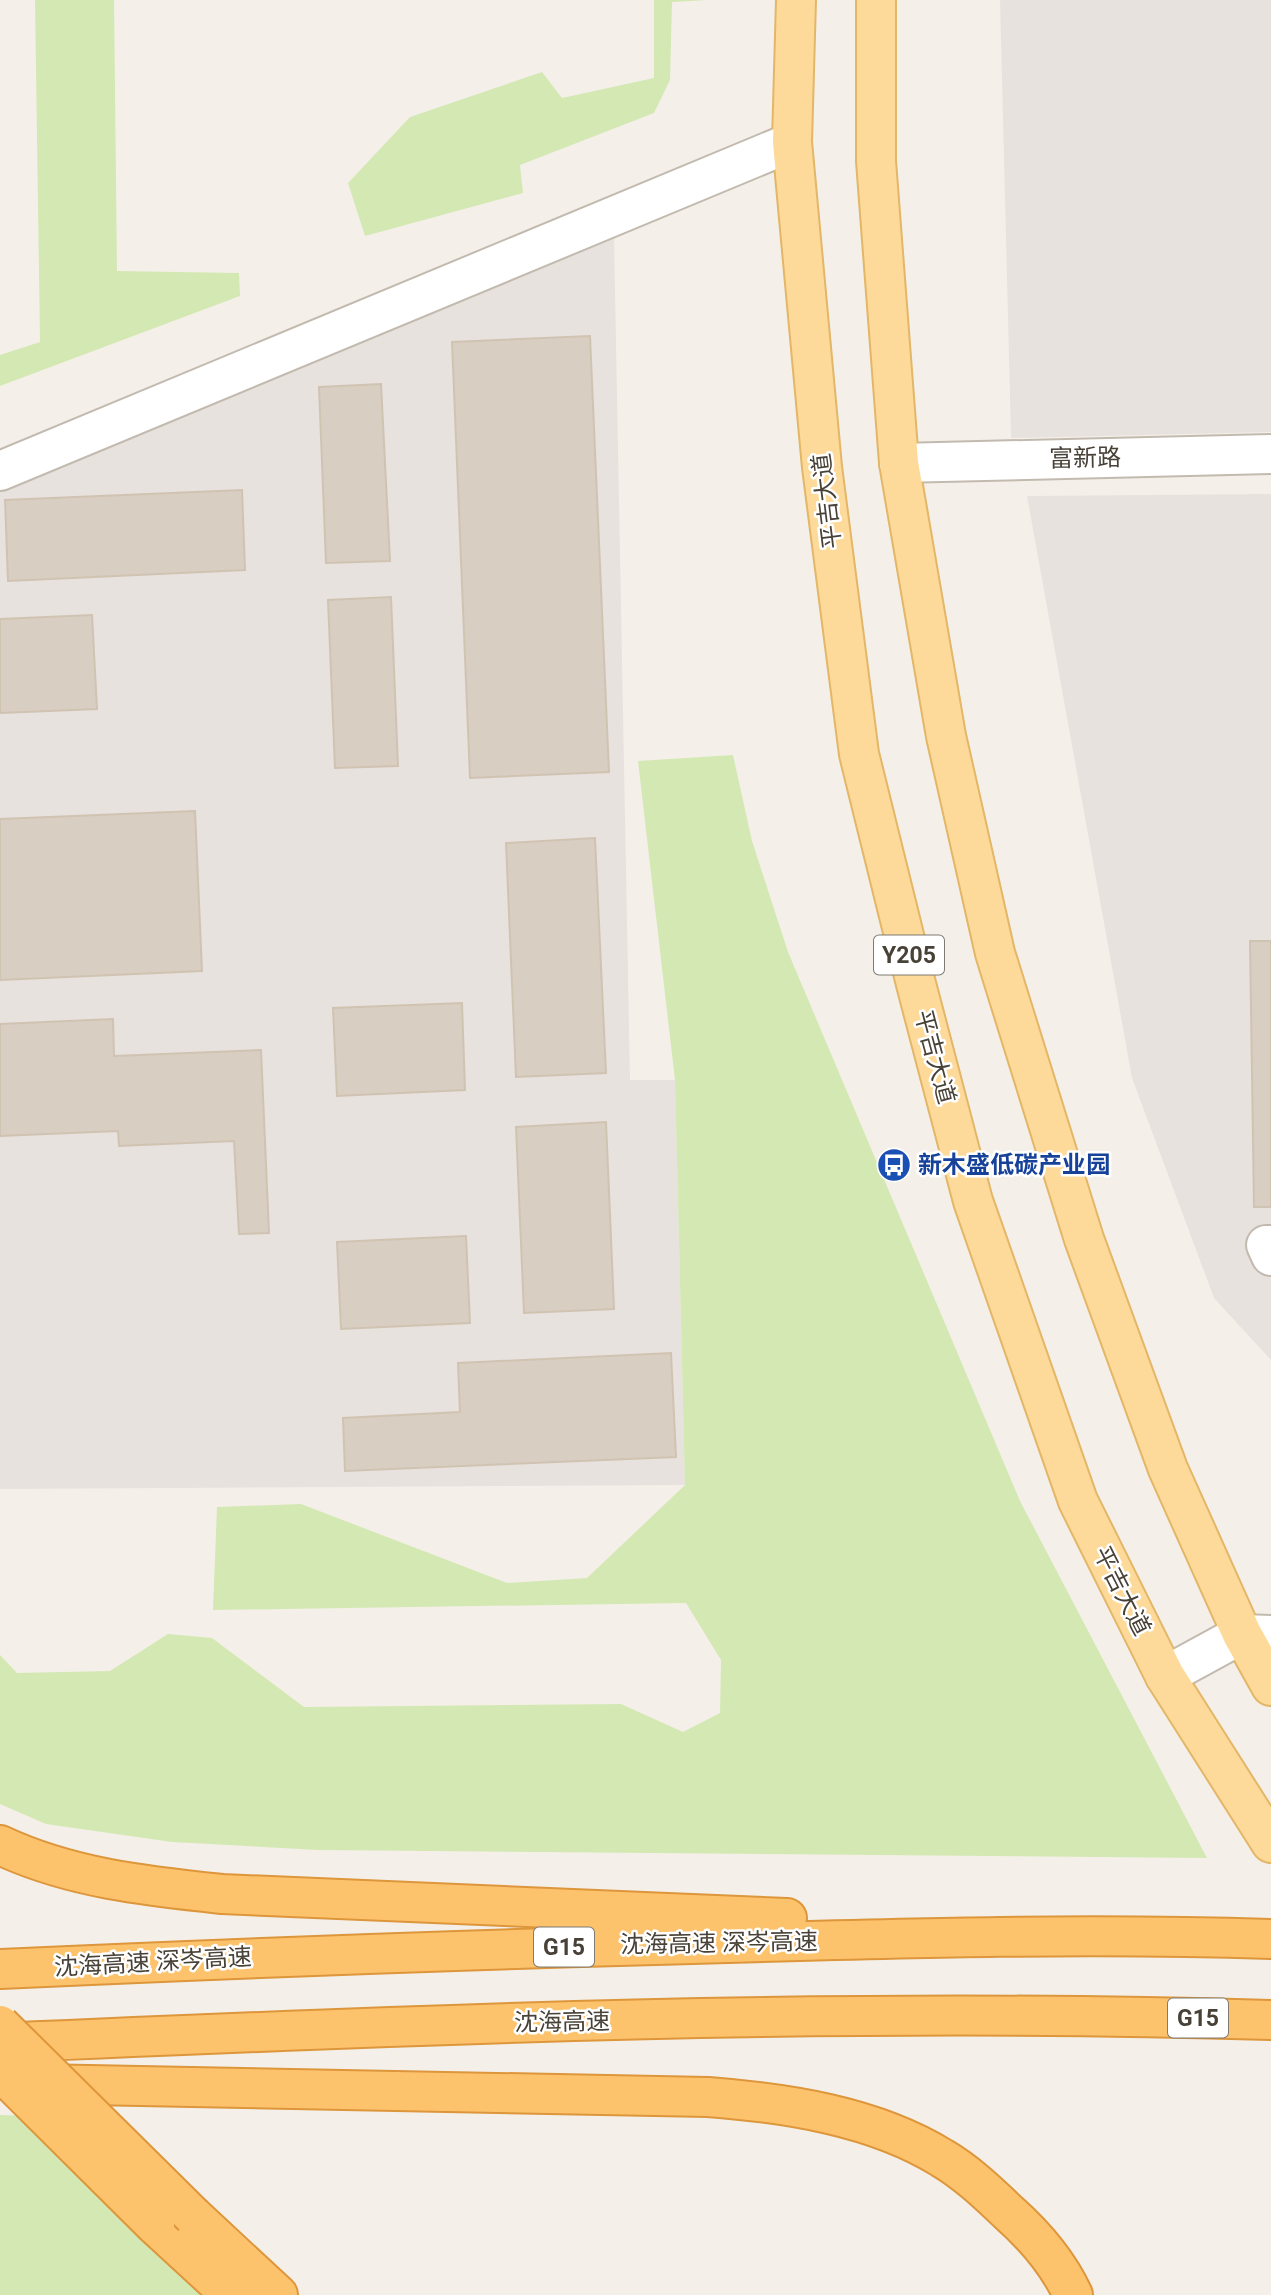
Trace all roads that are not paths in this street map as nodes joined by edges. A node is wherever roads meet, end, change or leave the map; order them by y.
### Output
1 (796, 0) edge
2 (876, 0) edge
3 (792, 142) junction
4 (1271, 454) edge
5 (899, 463) junction
6 (0, 471) edge
7 (1271, 1244) edge
8 (1271, 1256) edge
9 (1257, 1635) edge
10 (1165, 1676) junction
11 (1271, 1686) edge
12 (1271, 1843) edge
13 (0, 1845) edge
14 (1129, 1934) junction
15 (1271, 1939) edge
16 (0, 1969) edge
17 (1271, 2020) edge
18 (0, 2025) edge
19 (0, 2043) edge
20 (0, 2071) edge
21 (0, 2084) edge
22 (231, 2295) edge
23 (278, 2295) edge
24 (1073, 2295) edge

1 - 3 main road, 平吉大道 / Y205
2 - 5 main road
3 - 6 street
3 - 10 main road, 平吉大道 / Y205
4 - 5 street, 富新路
5 - 9 main road
7 - 8 street
9 - 10 street
9 - 11 main road
10 - 12 main road, 平吉大道 / Y205
13 - 14 highway
14 - 15 highway, 沈海高速 深岑高速 / G15
14 - 16 highway, 沈海高速 深岑高速 / G15
17 - 19 highway, 沈海高速 / G15
18 - 23 highway, bridge
20 - 22 highway, bridge
21 - 24 highway

